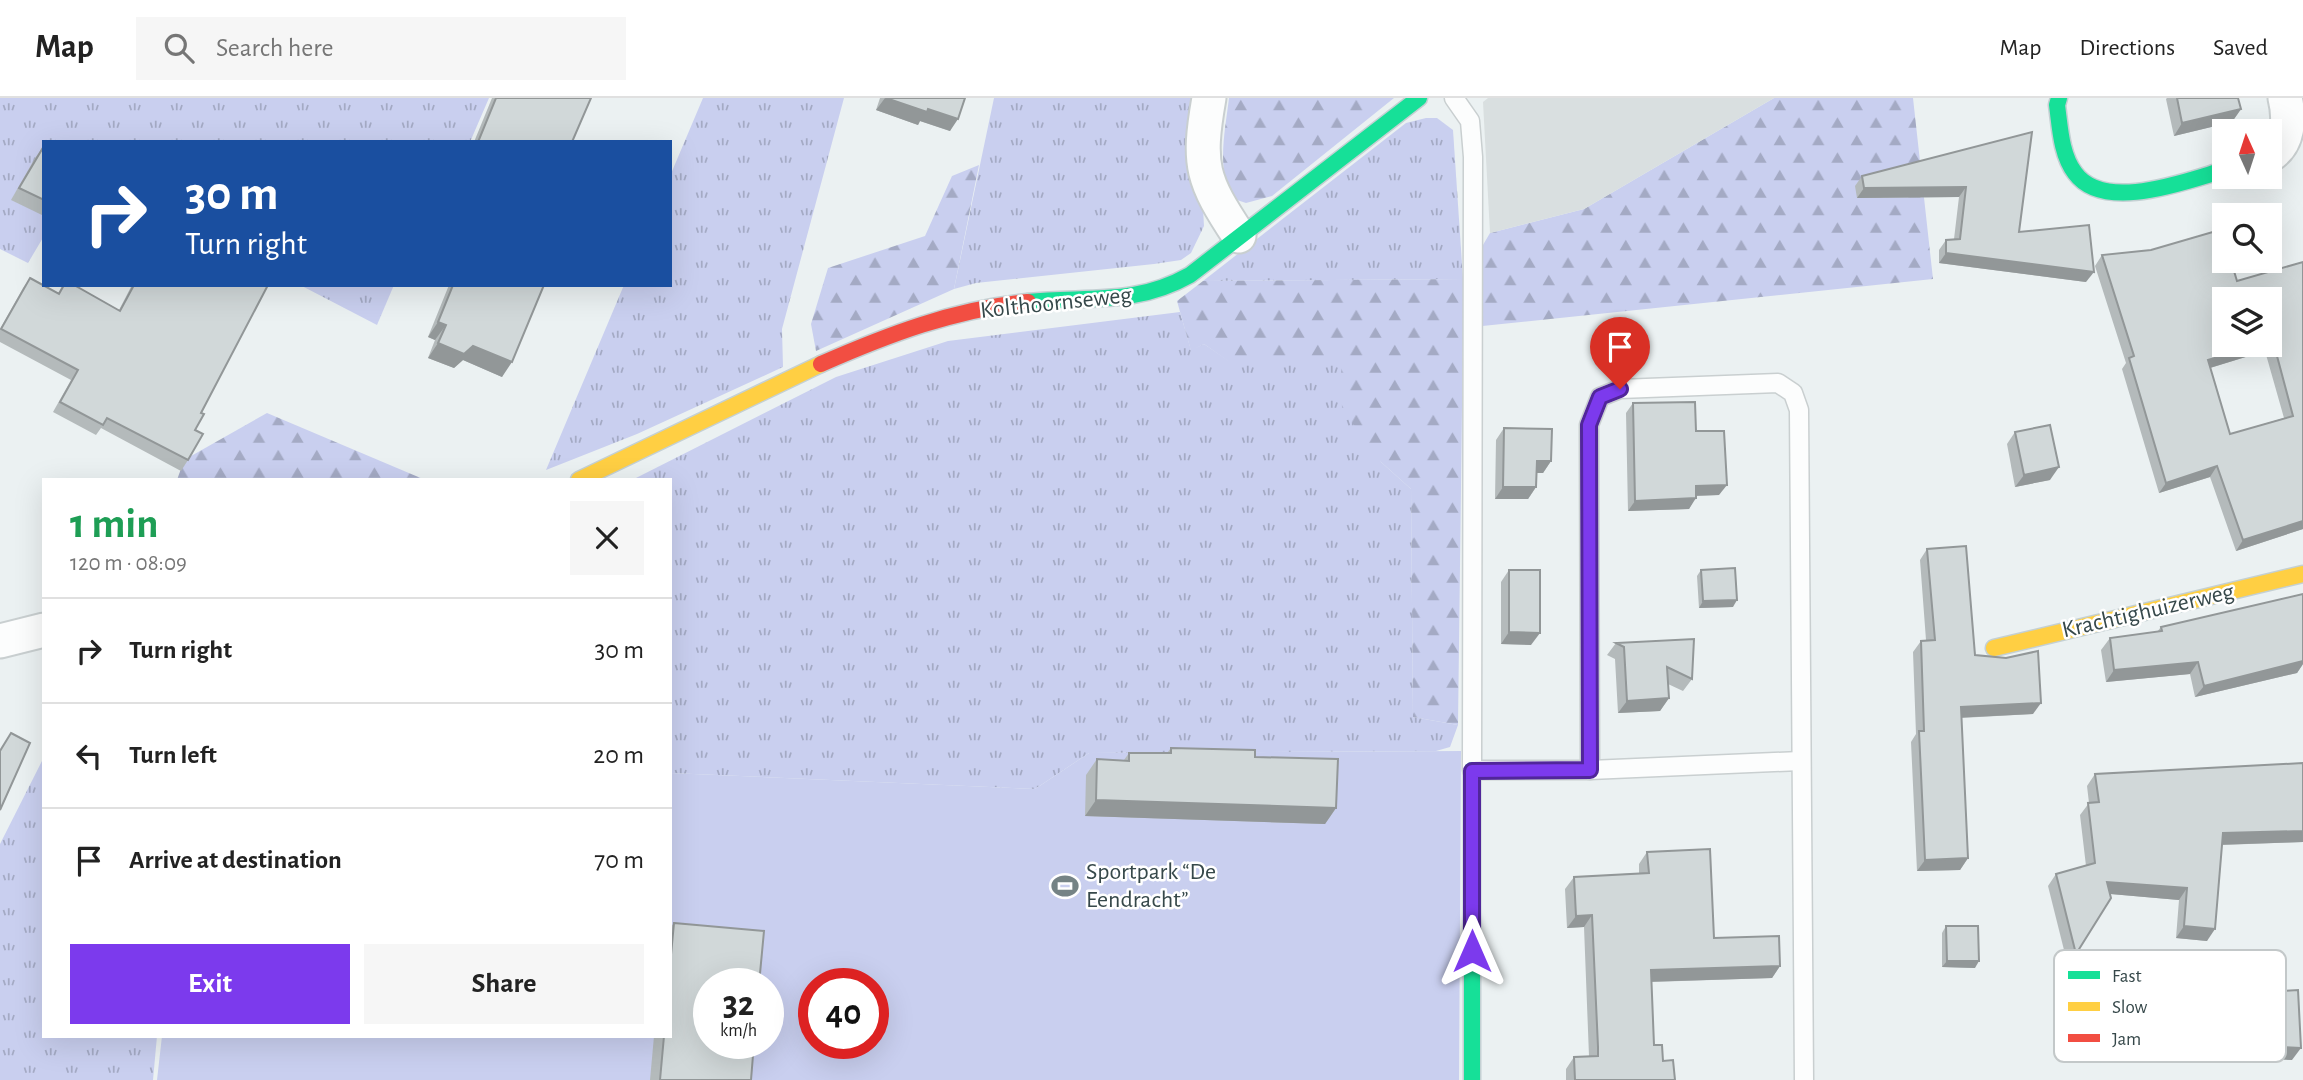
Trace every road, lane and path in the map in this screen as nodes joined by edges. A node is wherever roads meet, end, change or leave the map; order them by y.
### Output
1 (1209, 98) edge
2 (1419, 98) edge
3 (1454, 98) edge
4 (2059, 98) edge
5 (2285, 98) edge
6 (2282, 140) edge
7 (2212, 173) edge
8 (1239, 236) junction
9 (583, 478) edge
10 (2303, 574) edge
11 (42, 630) edge
12 (0, 641) edge
13 (1994, 648) dead end
14 (1800, 761) junction
15 (1590, 770) junction
16 (1472, 771) junction
17 (1472, 1080) edge
18 (1804, 1080) edge

1 - 8 street
2 - 8 street, Kolthoornseweg
3 - 16 lane
4 - 7 street
5 - 6 street
8 - 9 street, Kolthoornseweg
10 - 13 street, Krachtighuizerweg
11 - 12 street
14 - 15 lane
14 - 15 lane
14 - 18 lane
15 - 16 lane
16 - 17 street

